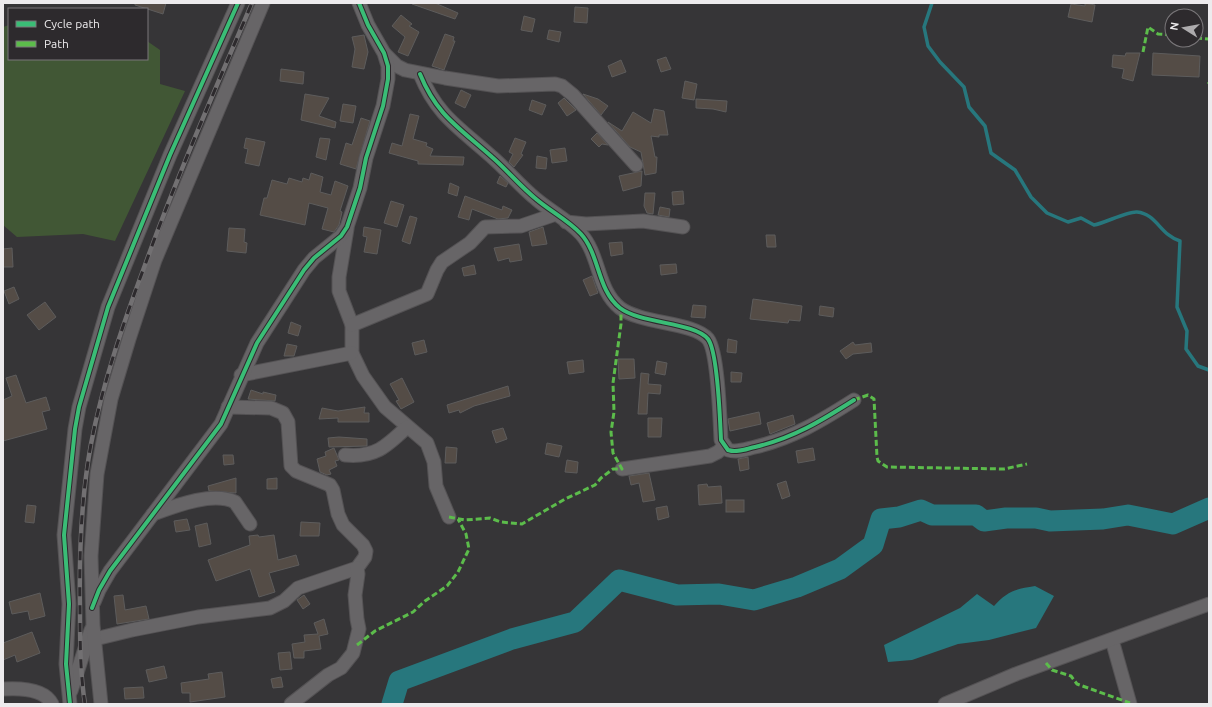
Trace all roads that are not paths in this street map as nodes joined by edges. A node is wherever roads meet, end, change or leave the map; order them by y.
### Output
1 (238, 3) edge
2 (263, 3) edge
3 (359, 3) edge
4 (384, 53) junction
5 (420, 74) junction
6 (636, 165) dead end
7 (561, 218) junction
8 (347, 227) junction
9 (683, 227) dead end
10 (352, 325) junction
11 (352, 352) junction
12 (241, 375) junction
13 (854, 400) dead end
14 (228, 407) junction
15 (407, 427) junction
16 (724, 446) junction
17 (345, 455) dead end
18 (622, 469) dead end
19 (153, 514) junction
20 (449, 517) dead end
21 (250, 524) dead end
22 (356, 568) junction
23 (1209, 604) edge
24 (92, 608) junction
25 (93, 625) junction
26 (95, 639) junction
27 (1112, 640) junction
28 (3, 689) edge
29 (70, 700) edge
30 (52, 704) edge
31 (101, 704) edge
32 (291, 704) edge
33 (945, 704) edge
34 (1130, 704) edge

1 - 29 street
2 - 24 street
3 - 4 street
4 - 5 street
4 - 8 street
5 - 6 street
5 - 7 street
7 - 9 street
7 - 10 street
7 - 16 street
8 - 10 street
8 - 12 street
10 - 11 street
11 - 12 street
11 - 15 street
12 - 14 street
13 - 16 street
14 - 19 street
14 - 22 street
15 - 17 street
15 - 20 street
16 - 18 street
19 - 21 street
19 - 24 street
22 - 26 street
22 - 32 street
23 - 27 street
24 - 25 street
25 - 26 street
25 - 29 street
26 - 31 street
27 - 33 street
27 - 34 street
28 - 30 street

